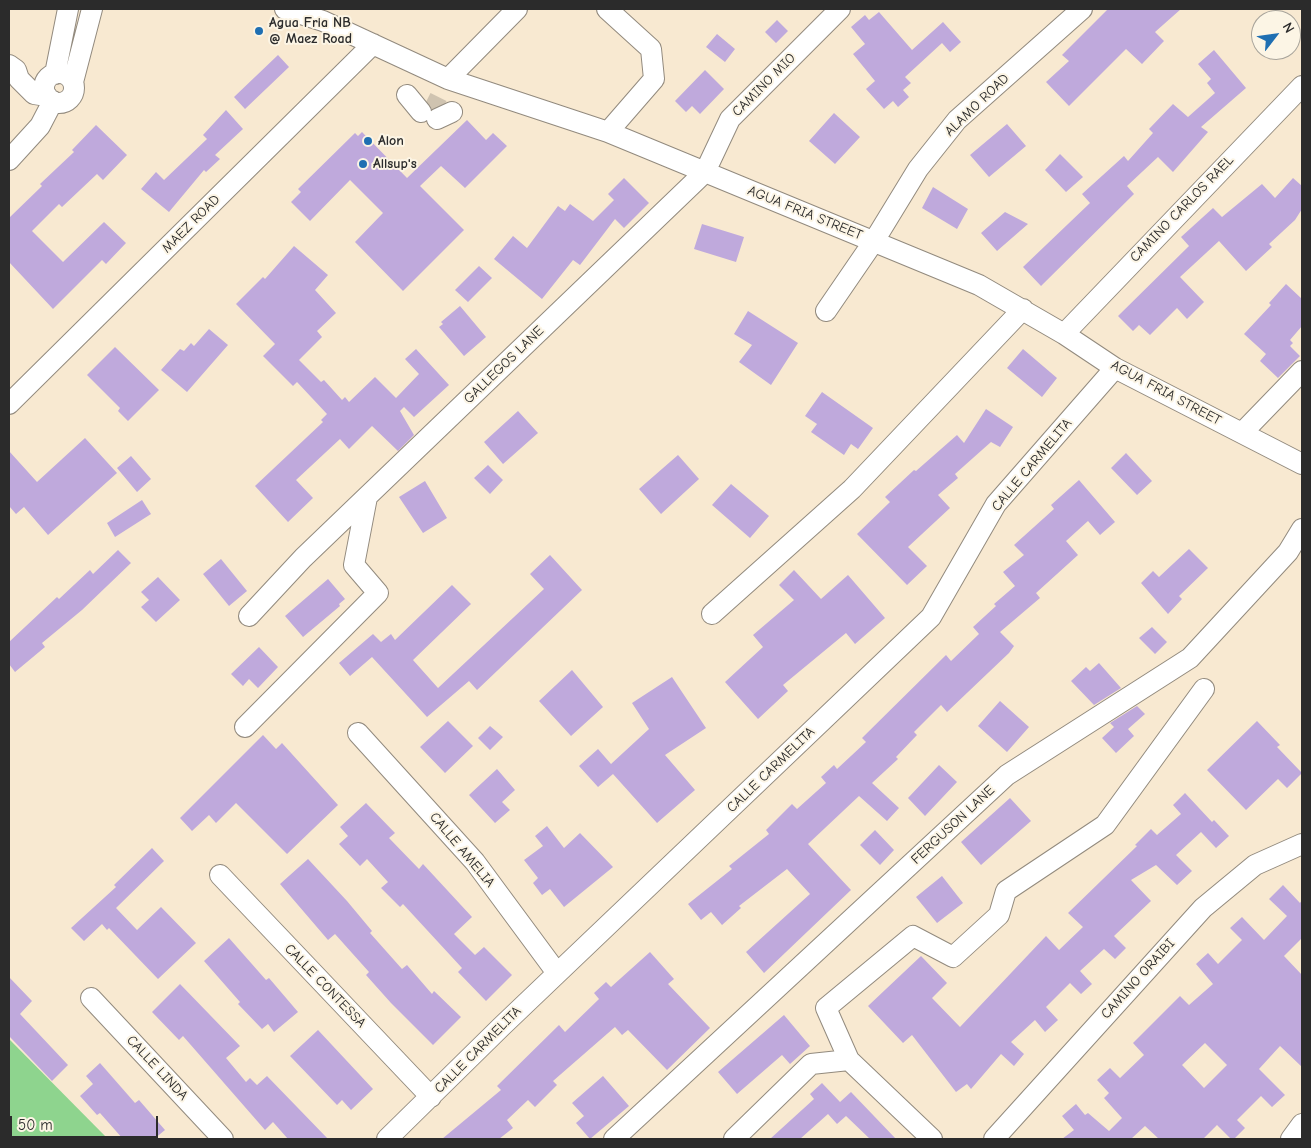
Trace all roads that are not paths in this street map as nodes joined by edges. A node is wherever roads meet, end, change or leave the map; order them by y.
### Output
1 (68, 9) edge
2 (92, 9) edge
3 (285, 9) edge
4 (517, 9) edge
5 (607, 9) edge
6 (840, 9) edge
7 (1082, 9) edge
8 (373, 44) junction
9 (12, 67) edge
10 (59, 77) junction
11 (448, 79) junction
12 (1302, 86) edge
13 (50, 99) junction
14 (608, 132) junction
15 (9, 160) edge
16 (705, 172) junction
17 (874, 241) junction
18 (1023, 309) junction
19 (826, 312) dead end
20 (1064, 334) junction
21 (1115, 368) junction
22 (1302, 371) edge
23 (9, 404) edge
24 (1242, 432) junction
25 (1302, 464) edge
26 (367, 496) junction
27 (1302, 529) edge
28 (712, 614) dead end
29 (249, 616) dead end
30 (1204, 689) dead end
31 (245, 727) dead end
32 (358, 733) dead end
33 (1302, 844) edge
34 (220, 875) dead end
35 (557, 973) junction
36 (90, 998) dead end
37 (849, 1060) junction
38 (431, 1097) junction
39 (1302, 1124) edge
40 (223, 1139) edge
41 (387, 1139) edge
42 (614, 1139) edge
43 (734, 1139) edge
44 (932, 1139) edge
45 (994, 1139) edge
46 (1291, 1139) edge

1 - 10 street
2 - 10 street
3 - 8 street, AGUA FRIA STREET
4 - 11 street
5 - 14 street
6 - 16 street, CAMINO MIO
7 - 17 street, ALAMO ROAD
8 - 11 street, AGUA FRIA STREET
8 - 23 street, MAEZ ROAD
9 - 10 street
9 - 13 street
10 - 13 street
10 - 13 street
11 - 14 street, AGUA FRIA STREET
12 - 20 street, CAMINO CARLOS RAEL
13 - 15 street
14 - 16 street, AGUA FRIA STREET
16 - 17 street, AGUA FRIA STREET
16 - 26 street, GALLEGOS LANE
17 - 18 street, AGUA FRIA STREET
17 - 19 street, ALAMO ROAD
18 - 20 street, AGUA FRIA STREET
18 - 28 street
20 - 21 street, AGUA FRIA STREET
21 - 24 street, AGUA FRIA STREET
21 - 35 street, CALLE CARMELITA
22 - 24 street
24 - 25 street, AGUA FRIA STREET
26 - 29 street, GALLEGOS LANE
26 - 31 street
27 - 42 street, FERGUSON LANE
30 - 37 street
32 - 35 street, CALLE AMELIA
33 - 45 street, CAMINO ORAIBI
34 - 38 street, CALLE CONTESSA
35 - 38 street, CALLE CARMELITA
36 - 40 street, CALLE LINDA
37 - 43 street
37 - 44 street
38 - 41 street, CALLE CARMELITA
39 - 46 street

